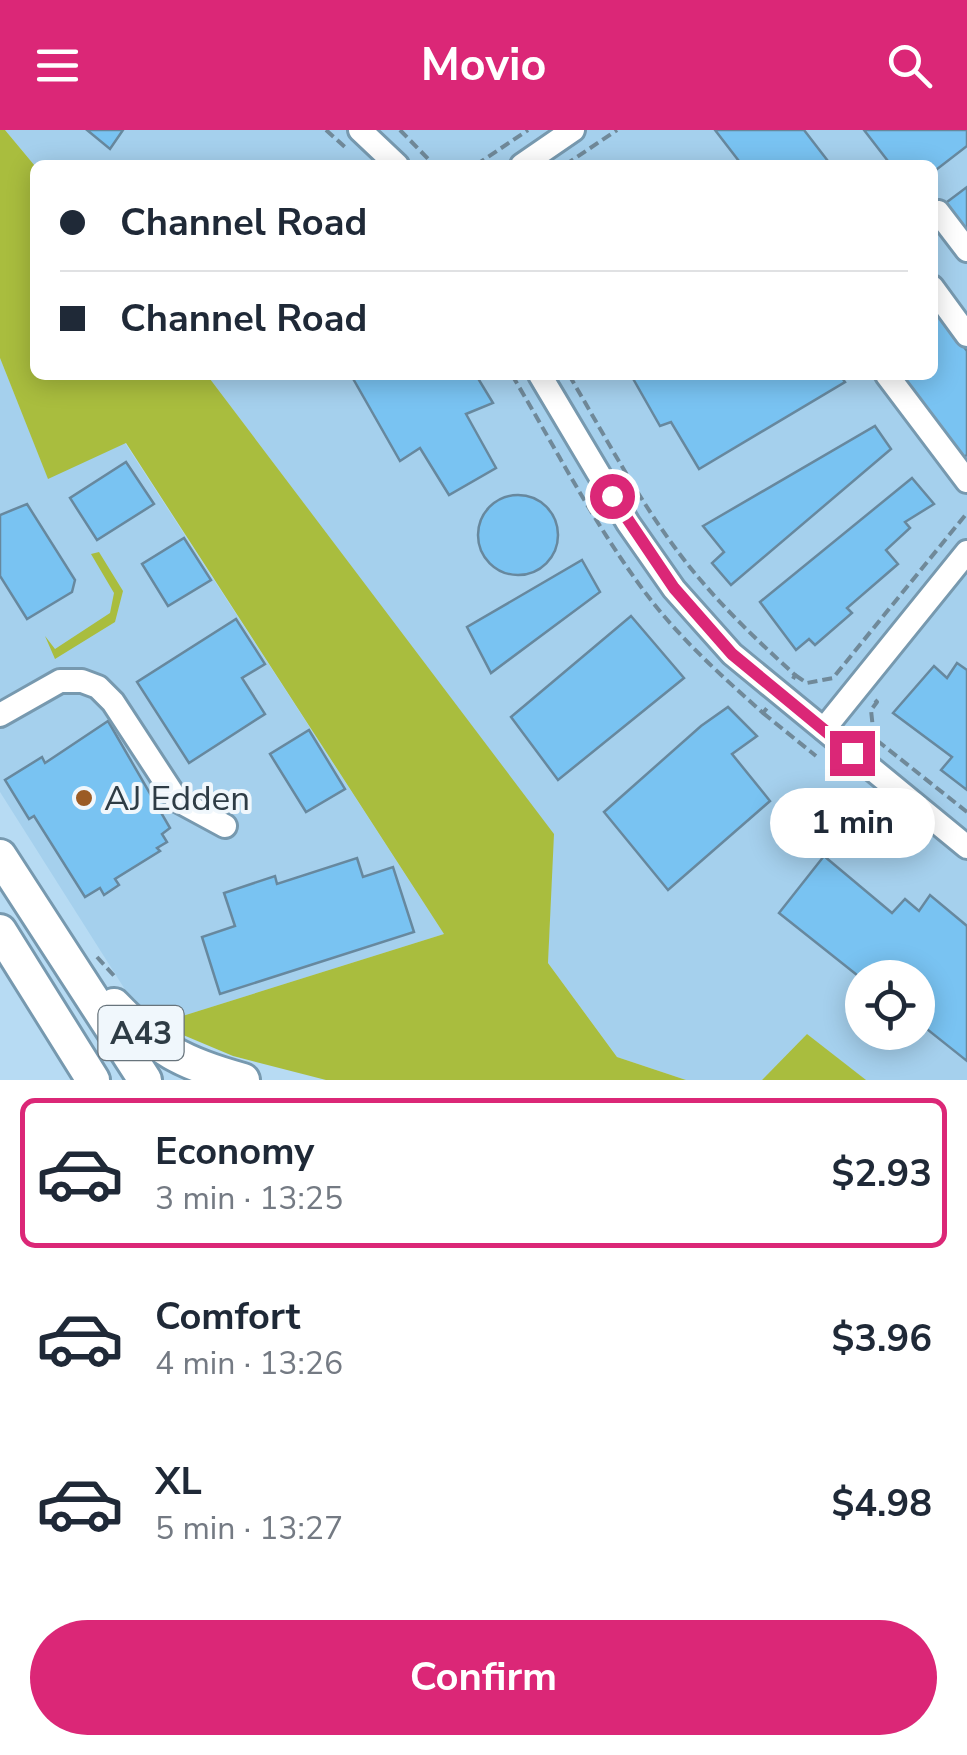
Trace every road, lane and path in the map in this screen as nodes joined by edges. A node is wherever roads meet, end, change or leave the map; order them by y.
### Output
1 (360, 130) edge
2 (400, 130) edge
3 (528, 130) edge
4 (573, 130) edge
5 (617, 130) edge
6 (392, 160) edge
7 (429, 160) edge
8 (483, 160) edge
9 (529, 160) edge
10 (572, 160) edge
11 (938, 212) dead end
12 (967, 250) edge
13 (938, 295) edge
14 (967, 335) edge
15 (543, 380) edge
16 (572, 380) edge
17 (891, 380) edge
18 (967, 481) edge
19 (967, 513) edge
20 (967, 552) edge
21 (872, 697) dead end
22 (763, 713) dead end
23 (0, 715) edge
24 (824, 730) junction
25 (816, 756) dead end
26 (967, 812) edge
27 (225, 826) dead end
28 (967, 847) edge
29 (0, 856) edge
30 (0, 931) edge
31 (62, 951) junction
32 (93, 1080) edge
33 (144, 1080) edge
34 (243, 1080) edge

1 - 6 street
2 - 7 path
3 - 8 path
4 - 9 street
5 - 10 path
11 - 12 street
13 - 14 street
15 - 24 street
16 - 19 path
17 - 18 street
20 - 24 street
21 - 26 path
22 - 25 path
23 - 27 street
24 - 28 street
29 - 31 highway, A43
30 - 32 highway, A43
31 - 33 highway, A43
31 - 34 highway, A43

